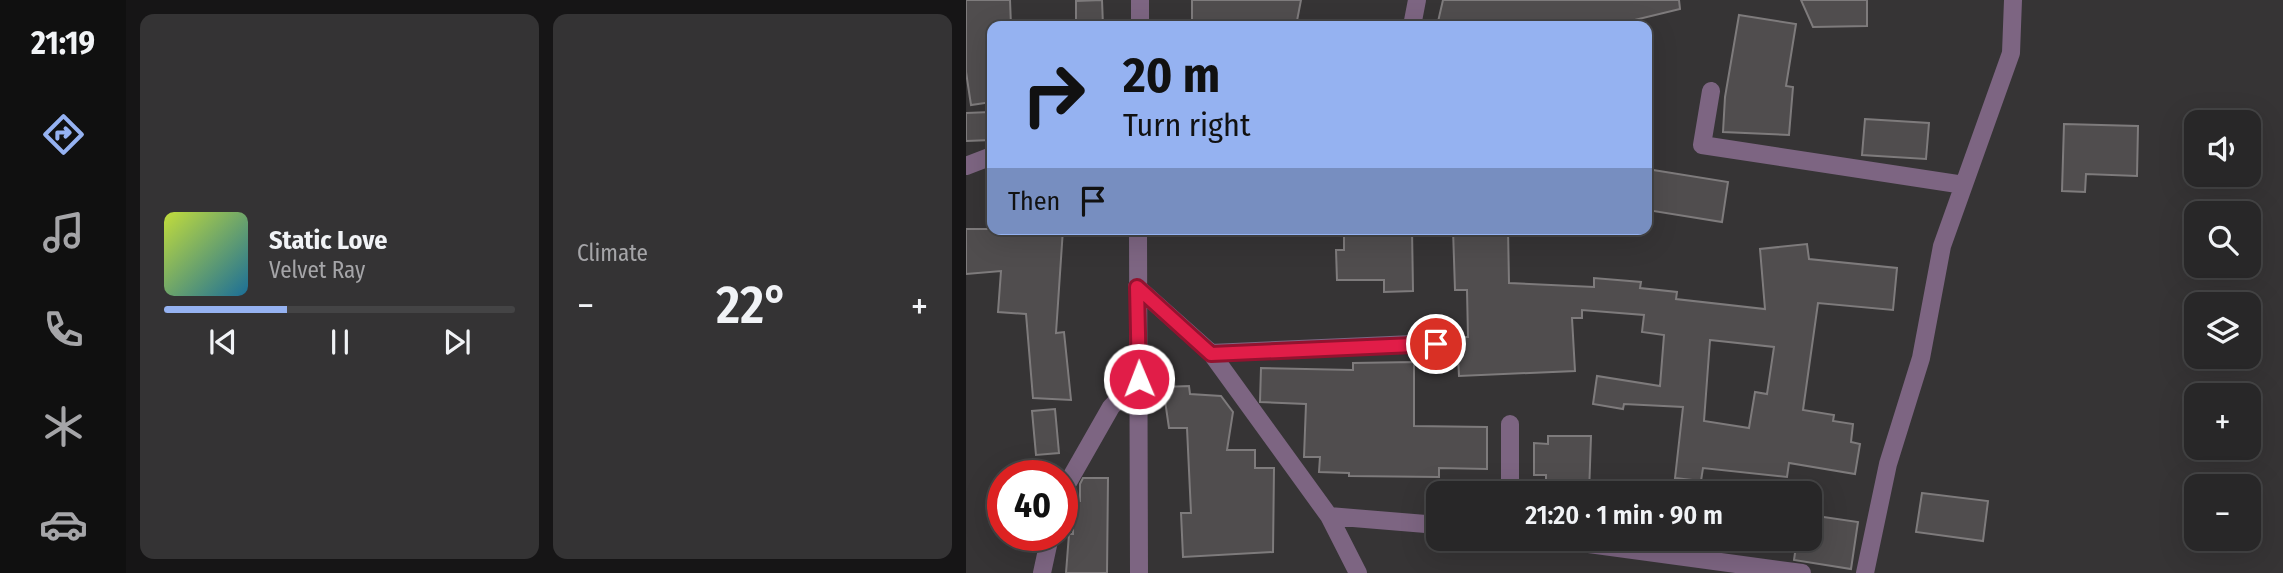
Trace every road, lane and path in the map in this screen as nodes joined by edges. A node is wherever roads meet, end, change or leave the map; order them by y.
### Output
1 (1140, 0) edge
2 (1417, 0) edge
3 (2013, 0) edge
4 (1140, 21) edge
5 (1413, 21) edge
6 (1711, 92) dead end
7 (987, 158) edge
8 (966, 166) edge
9 (1964, 185) junction
10 (1138, 235) edge
11 (1137, 287) junction
12 (1436, 344) dead end
13 (1211, 354) junction
14 (1139, 379) junction
15 (1510, 424) dead end
16 (1078, 464) edge
17 (1510, 481) edge
18 (1329, 516) junction
19 (1426, 524) edge
20 (1047, 551) edge
21 (1640, 551) edge
22 (1042, 573) edge
23 (1139, 573) edge
24 (1358, 573) edge
25 (1802, 573) edge
26 (1865, 573) edge

1 - 4 street
2 - 5 street
3 - 9 street
6 - 9 street
7 - 8 street
9 - 26 street
10 - 11 street
11 - 13 street
11 - 14 street
12 - 13 street
13 - 18 street
14 - 16 street
14 - 23 street
15 - 17 street
18 - 19 street
18 - 24 street
20 - 22 street
21 - 25 street

